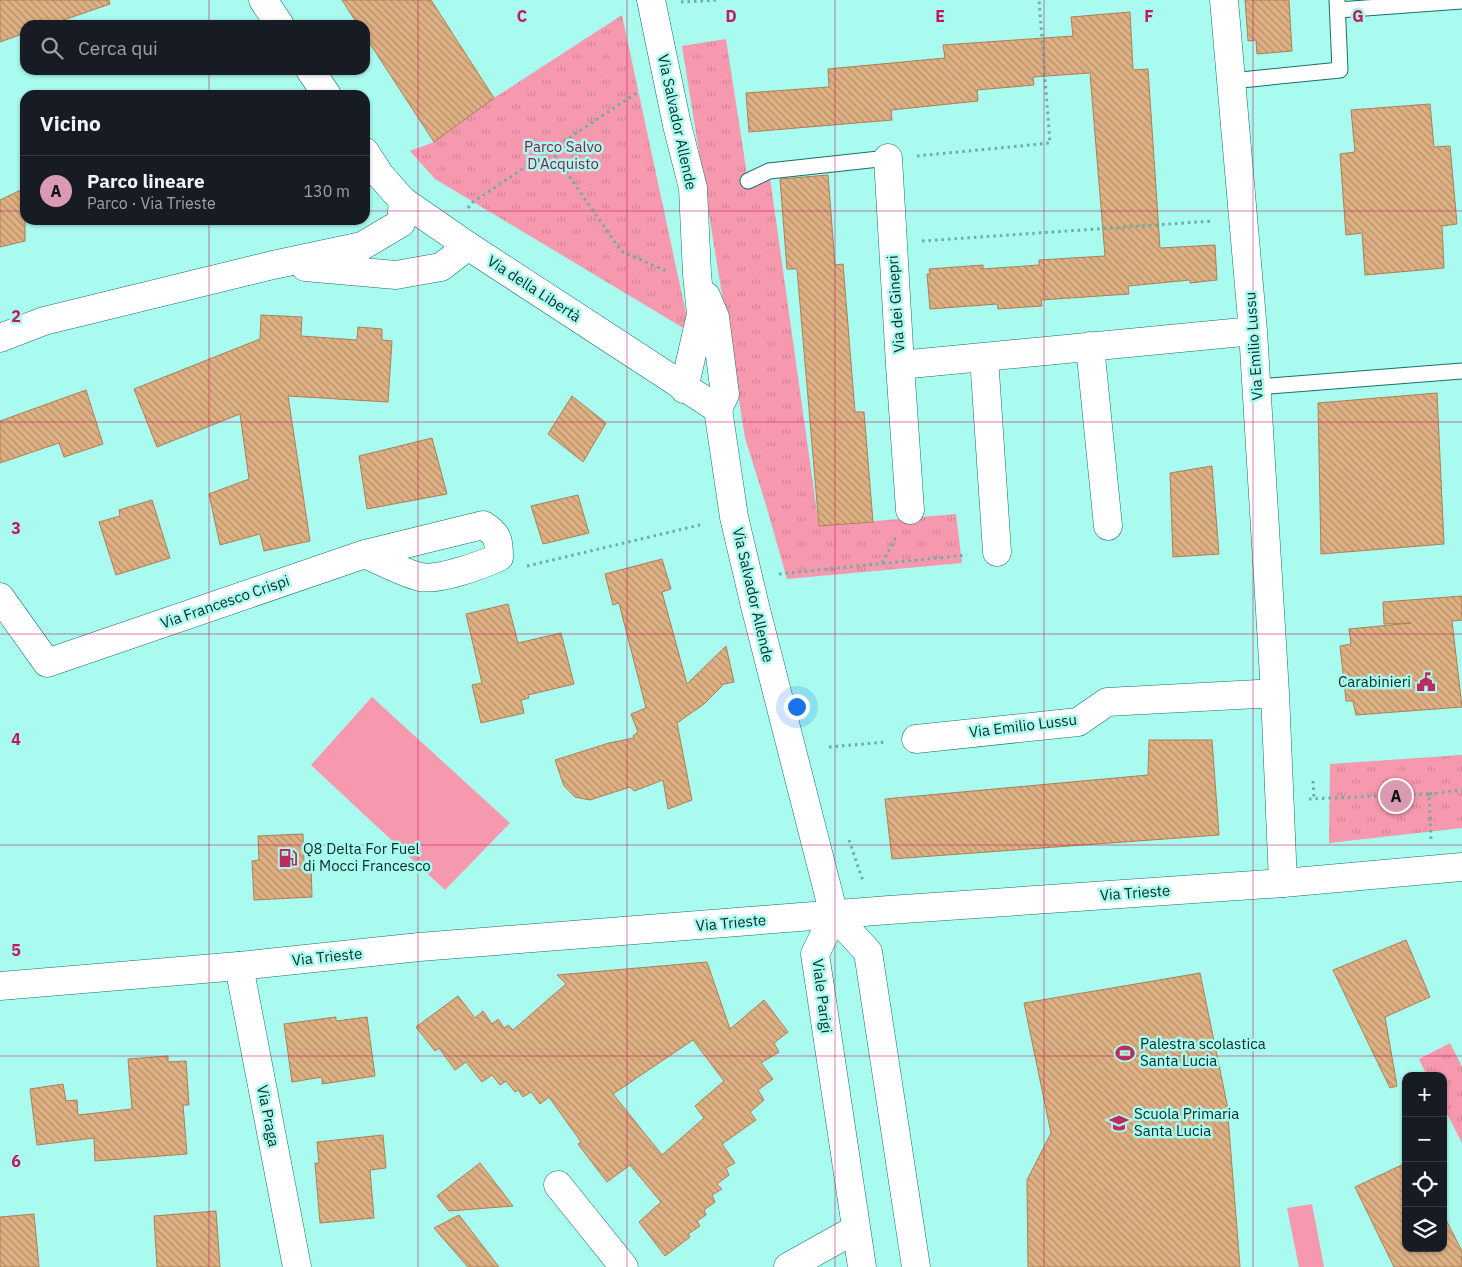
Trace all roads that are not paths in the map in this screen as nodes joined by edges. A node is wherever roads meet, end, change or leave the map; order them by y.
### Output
1 (263, 0) edge
2 (1224, 0) edge
3 (652, 1) edge
4 (1462, 1) edge
5 (1337, 5) edge
6 (277, 20) edge
7 (313, 75) edge
8 (1231, 81) junction
9 (324, 90) edge
10 (888, 158) joint
11 (370, 160) edge
12 (748, 181) dead end
13 (403, 201) junction
14 (468, 246) junction
15 (273, 265) junction
16 (697, 274) junction
17 (1253, 330) junction
18 (0, 338) edge
19 (1090, 346) junction
20 (984, 357) junction
21 (900, 365) junction
22 (1462, 371) edge
23 (1257, 387) junction
24 (684, 389) junction
25 (718, 409) junction
26 (910, 510) dead end
27 (1108, 526) dead end
28 (997, 552) road end
29 (365, 554) junction
30 (0, 597) edge
31 (1275, 693) junction
32 (916, 739) road end
33 (1462, 867) edge
34 (1283, 883) junction
35 (834, 915) junction
36 (239, 966) junction
37 (0, 986) edge
38 (558, 1185) dead end
39 (856, 1229) junction
40 (297, 1267) edge
41 (624, 1267) edge
42 (788, 1267) edge
43 (862, 1267) edge
44 (916, 1267) edge

1 - 6 street
2 - 8 street, Via Emilio Lussu
3 - 16 street, Via Salvador Allende
4 - 5 lane
5 - 8 lane
7 - 9 street
8 - 17 street, Via Emilio Lussu
10 - 12 lane
10 - 21 street, Via dei Ginepri
11 - 13 street, Via della Libertà
13 - 14 street, Via della Libertà
13 - 15 street
14 - 15 street
14 - 24 street, Via della Libertà
15 - 18 street
16 - 24 street, Via Salvador Allende
16 - 25 street, Via Salvador Allende
17 - 19 street, Via dei Ginepri
17 - 23 street, Via Emilio Lussu
19 - 20 street, Via dei Ginepri
19 - 27 street
20 - 21 street, Via dei Ginepri
20 - 28 street
21 - 26 street
22 - 23 lane
23 - 31 street, Via Emilio Lussu
24 - 25 street, Via della Libertà
25 - 35 street, Via Salvador Allende
29 - 29 street, Via Francesco Crispi
29 - 30 street, Via Francesco Crispi
31 - 32 street, Via Emilio Lussu
31 - 34 street, Via Emilio Lussu
33 - 34 street, Via Trieste
34 - 35 street, Via Trieste
35 - 36 street, Via Trieste
35 - 39 street, Viale Parigi
35 - 44 street
36 - 37 street, Via Trieste
36 - 40 street, Via Praga
38 - 41 street
39 - 42 street
39 - 43 street, Viale Parigi

